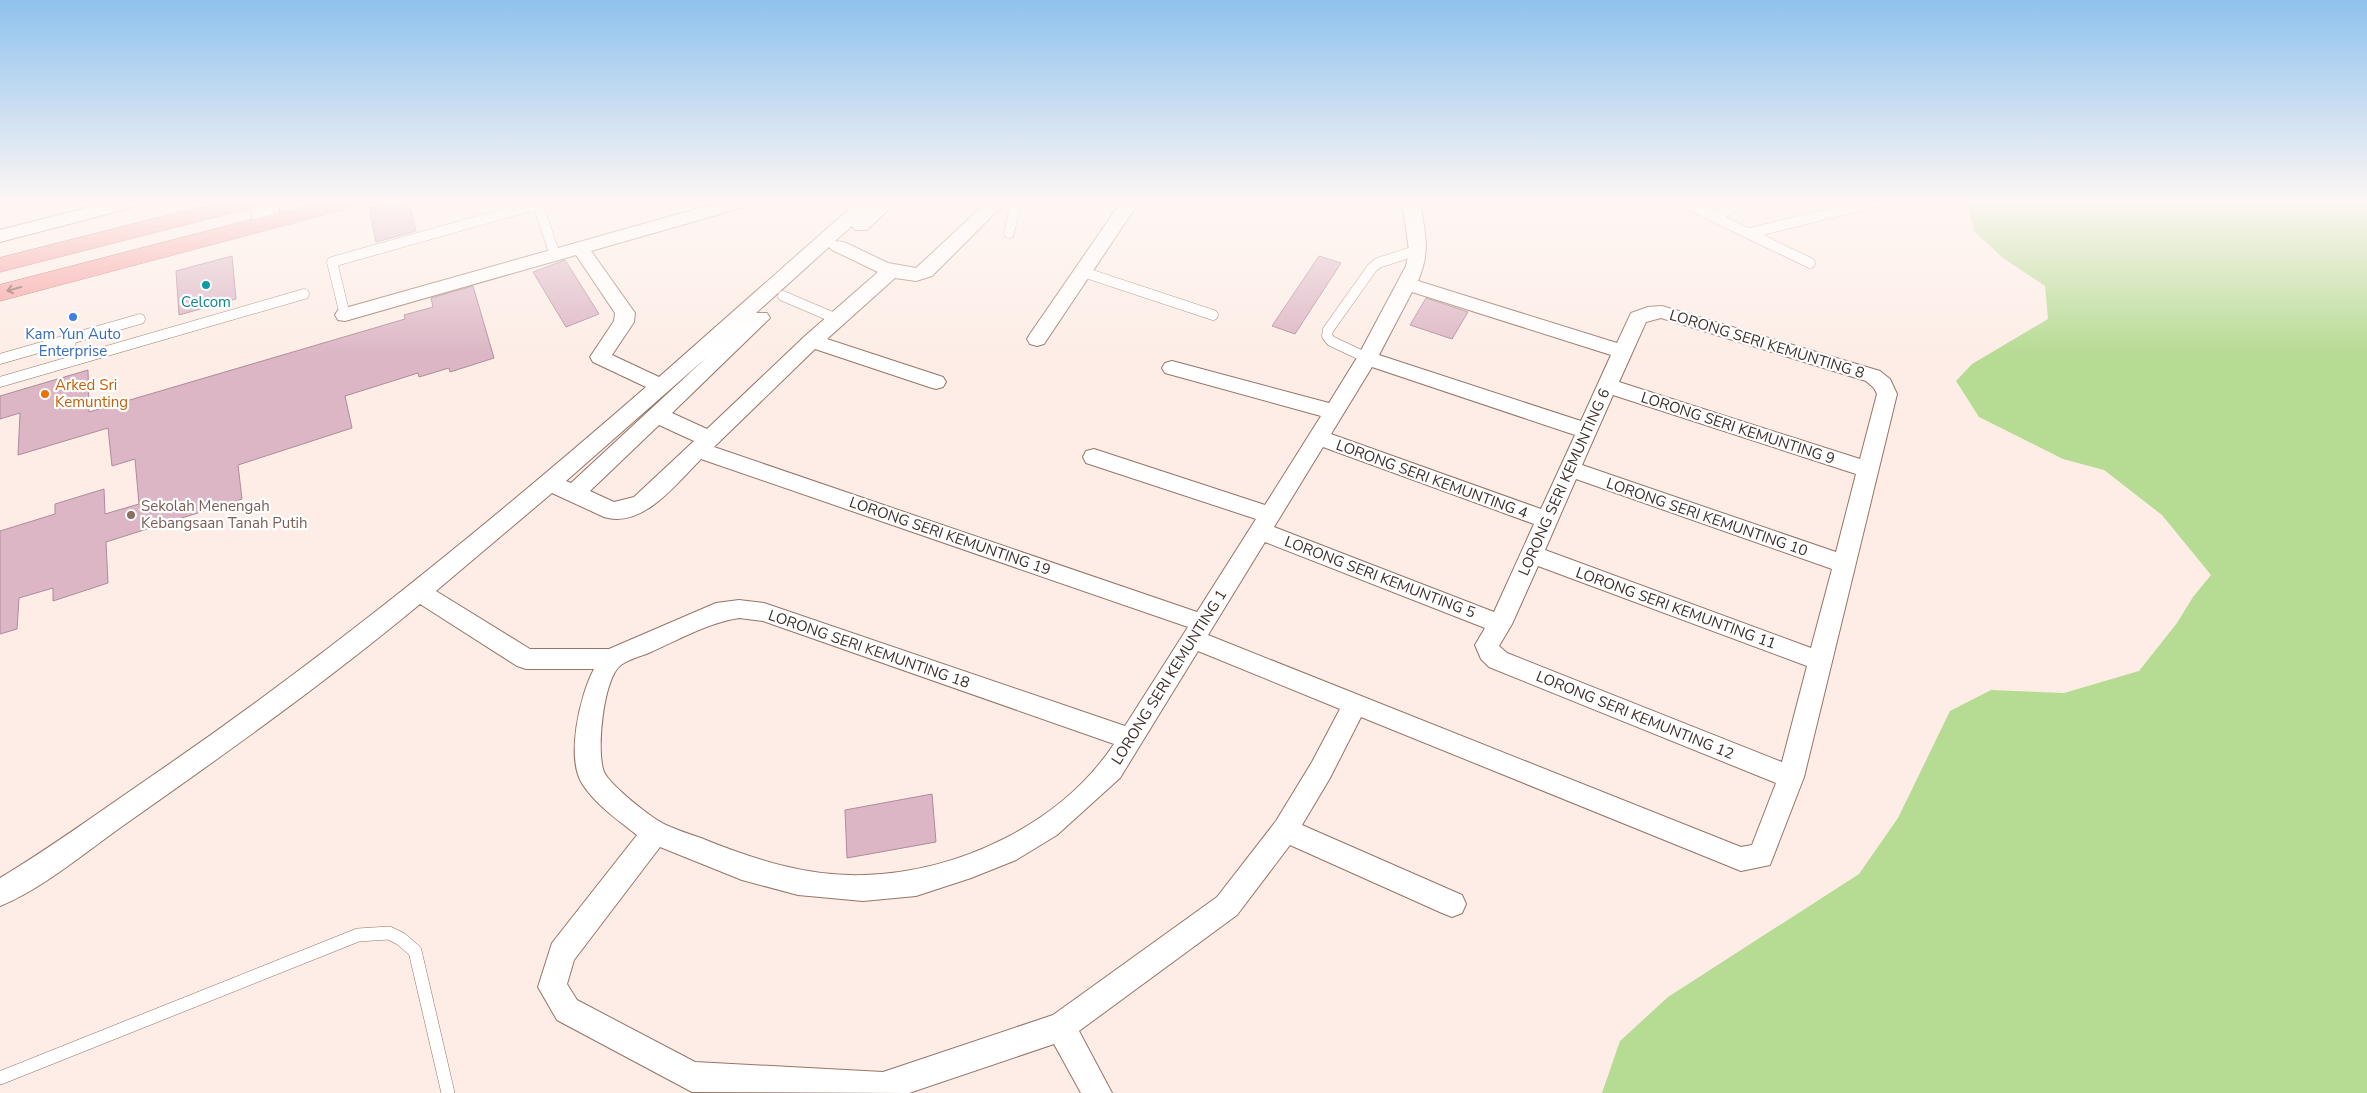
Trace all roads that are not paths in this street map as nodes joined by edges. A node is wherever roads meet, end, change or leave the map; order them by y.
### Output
1 (46, 253) edge
2 (131, 253) edge
3 (364, 253) edge
4 (562, 253) edge
5 (583, 253) edge
6 (811, 253) edge
7 (830, 253) edge
8 (854, 253) edge
9 (945, 253) edge
10 (1095, 253) edge
11 (1409, 253) edge
12 (1417, 253) edge
13 (1789, 253) edge
14 (555, 255) joint
15 (1810, 263) dead end
16 (0, 265) edge
17 (892, 270) junction
18 (1082, 272) junction
19 (1408, 284) junction
20 (0, 293) edge
21 (304, 294) dead end
22 (783, 296) junction
23 (345, 315) joint
24 (1213, 315) dead end
25 (1638, 318) joint
26 (140, 319) dead end
27 (837, 320) junction
28 (71, 339) junction
29 (1037, 339) dead end
30 (812, 341) junction
31 (1623, 352) junction
32 (1367, 358) junction
33 (0, 359) edge
34 (69, 362) junction
35 (1172, 368) dead end
36 (0, 382) edge
37 (936, 382) dead end
38 (661, 386) junction
39 (1608, 386) junction
40 (1334, 412) junction
41 (657, 415) junction
42 (1587, 431) junction
43 (1318, 437) junction
44 (703, 444) junction
45 (1094, 457) dead end
46 (1570, 469) junction
47 (1868, 470) junction
48 (551, 483) junction
49 (573, 494) junction
50 (1547, 520) junction
51 (1265, 523) junction
52 (1531, 554) junction
53 (1845, 564) junction
54 (418, 590) junction
55 (1500, 624) junction
56 (1198, 631) junction
57 (1487, 645) joint
58 (612, 659) junction
59 (1820, 661) junction
60 (1354, 706) junction
61 (1131, 739) junction
62 (1791, 777) junction
63 (1285, 830) junction
64 (655, 833) junction
65 (0, 893) edge
66 (1452, 904) dead end
67 (1062, 1027) junction
68 (0, 1078) edge
69 (691, 1085) edge
70 (884, 1090) edge
71 (448, 1093) edge
72 (1097, 1093) edge

1 - 16 highway
2 -> 20 highway
3 - 23 lane
4 - 14 street
5 - 38 street
6 - 38 street
7 - 22 street
8 - 17 street
9 - 17 street
10 - 18 street
11 - 32 lane
12 - 19 street, LORONG SERI KEMUNTING 1
13 - 15 lane
14 - 23 street
17 - 27 street
18 - 24 lane
18 - 29 street
19 - 31 street
19 - 32 street, LORONG SERI KEMUNTING 1
21 - 34 lane
22 - 27 lane
22 - 41 street
25 - 31 street, LORONG SERI KEMUNTING 6
25 - 47 street, LORONG SERI KEMUNTING 8
26 - 28 lane
27 - 30 street
28 - 33 lane
28 - 34 lane
30 - 37 street
30 - 44 street
31 - 39 street, LORONG SERI KEMUNTING 6
32 - 40 street, LORONG SERI KEMUNTING 1
32 - 42 street
34 - 36 lane
35 - 40 street
38 - 48 street
39 - 42 street, LORONG SERI KEMUNTING 6
39 - 47 street, LORONG SERI KEMUNTING 9
40 - 43 street, LORONG SERI KEMUNTING 1
41 - 44 street, LORONG SERI KEMUNTING 19
41 - 49 street
42 - 46 street, LORONG SERI KEMUNTING 6
43 - 50 street, LORONG SERI KEMUNTING 4
43 - 51 street, LORONG SERI KEMUNTING 1
44 - 49 street
44 - 56 street, LORONG SERI KEMUNTING 19
45 - 51 street, LORONG SERI KEMUNTING 5
46 - 50 street, LORONG SERI KEMUNTING 6
46 - 53 street, LORONG SERI KEMUNTING 10
47 - 53 street
48 - 49 street
48 - 54 street
50 - 52 street, LORONG SERI KEMUNTING 6
51 - 55 street, LORONG SERI KEMUNTING 5
51 - 56 street, LORONG SERI KEMUNTING 1
52 - 55 street, LORONG SERI KEMUNTING 6
52 - 59 street, LORONG SERI KEMUNTING 11
53 - 59 street
54 - 58 street, LORONG SERI KEMUNTING 18
54 - 65 street
55 - 57 street, LORONG SERI KEMUNTING 6
56 - 60 street, LORONG SERI KEMUNTING 19
56 - 61 street, LORONG SERI KEMUNTING 1
57 - 62 street, LORONG SERI KEMUNTING 12
58 - 61 street, LORONG SERI KEMUNTING 18
58 - 64 street, LORONG SERI KEMUNTING 1
59 - 62 street
60 - 62 street, LORONG SERI KEMUNTING 19
60 - 63 street
61 - 64 street, LORONG SERI KEMUNTING 1
63 - 66 street
63 - 67 street
64 - 69 street
67 - 70 street
67 - 72 street
68 - 71 lane
69 - 70 street

